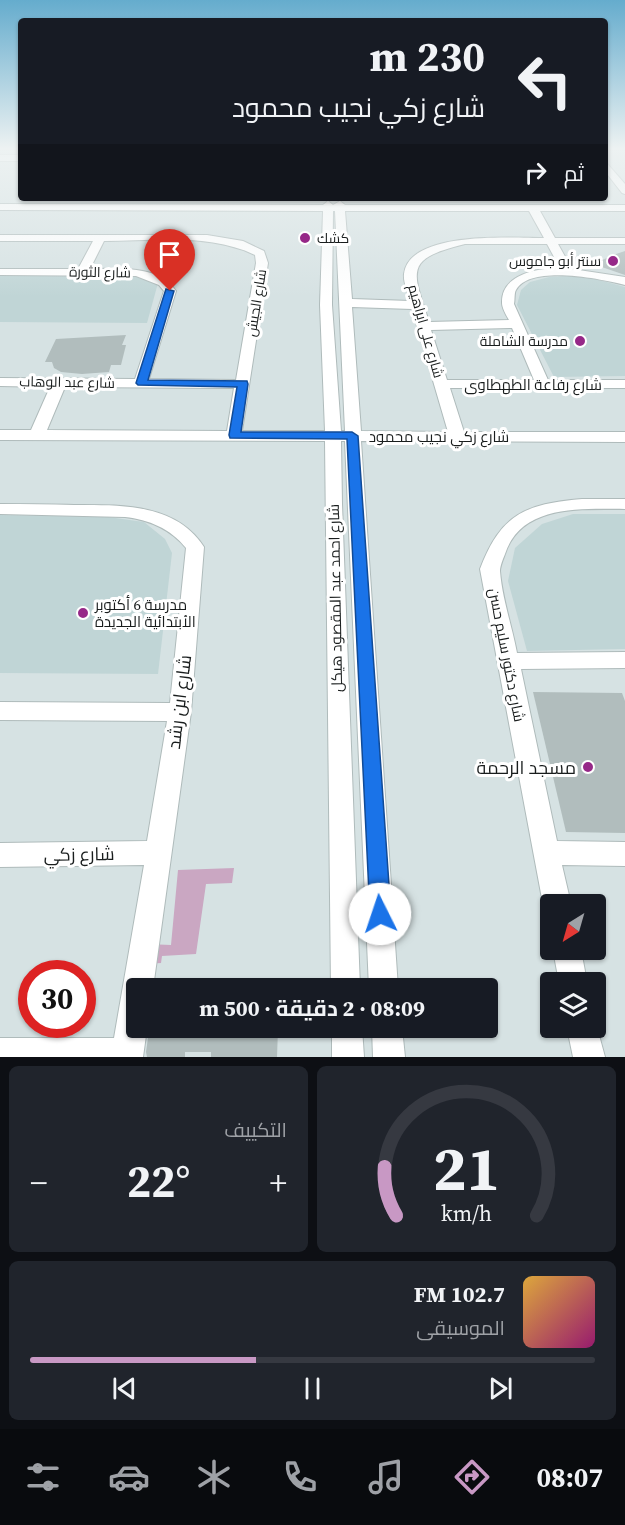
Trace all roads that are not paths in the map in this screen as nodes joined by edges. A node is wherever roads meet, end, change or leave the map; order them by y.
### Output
1 (55, 201) edge
2 (542, 201) edge
3 (622, 201) edge
4 (527, 203) edge
5 (0, 205) edge
6 (334, 206) junction
7 (0, 238) edge
8 (100, 238) junction
9 (552, 241) junction
10 (595, 241) junction
11 (625, 242) edge
12 (566, 268) junction
13 (83, 271) junction
14 (0, 272) edge
15 (625, 281) edge
16 (345, 303) junction
17 (417, 304) junction
18 (517, 324) junction
19 (423, 326) junction
20 (0, 382) edge
21 (59, 383) junction
22 (141, 383) junction
23 (243, 384) junction
24 (441, 384) junction
25 (543, 384) junction
26 (625, 384) edge
27 (0, 435) edge
28 (37, 435) junction
29 (234, 435) junction
30 (343, 436) junction
31 (457, 436) junction
32 (625, 437) edge
33 (625, 504) edge
34 (0, 509) edge
35 (508, 661) junction
36 (623, 665) edge
37 (0, 711) edge
38 (180, 712) junction
39 (158, 853) junction
40 (547, 853) junction
41 (625, 854) edge
42 (0, 855) edge
43 (555, 894) edge
44 (139, 978) edge
45 (346, 978) edge
46 (383, 978) edge
47 (130, 1038) edge
48 (347, 1038) edge
49 (387, 1038) edge
50 (584, 1038) edge
51 (0, 1054) edge
52 (127, 1055) edge
53 (348, 1057) edge
54 (388, 1057) edge
55 (589, 1057) edge

1 - 5 street
1 - 6 street
2 - 3 street
2 - 4 street
3 - 4 street
4 - 6 street
4 - 9 street
5 - 6 street
6 - 16 street, شارع احمد عبد المقصود هيكل
6 - 30 street, شارع احمد عبد المقصود هيكل
7 - 8 street, شارع الجيش
8 - 13 street
8 - 23 street, شارع الجيش
9 - 10 street, شارع على ابراهيم
9 - 12 street
9 - 17 street, شارع على ابراهيم
10 - 11 street, شارع على ابراهيم
10 - 12 street
12 - 15 street
12 - 18 street
13 - 14 street, شارع الثورة
13 - 22 street, شارع الثورة
16 - 17 street
16 - 30 street, شارع احمد عبد المقصود هيكل
17 - 19 street, شارع على ابراهيم
18 - 19 street
18 - 25 street
19 - 24 street, شارع على ابراهيم
20 - 21 street, شارع عبد الوهاب
21 - 22 street, شارع عبد الوهاب
21 - 28 street
22 - 23 street, شارع عبد الوهاب
23 - 29 street, شارع الجيش
24 - 25 street, شارع رفاعة الطهطاوى
24 - 31 street, شارع على ابراهيم
25 - 26 street, شارع رفاعة الطهطاوى
27 - 28 street, شارع زكي نجيب محمود
28 - 29 street, شارع زكي نجيب محمود
29 - 30 street, شارع زكي نجيب محمود
30 - 31 street, شارع زكي نجيب محمود
30 - 45 street, شارع احمد عبد المقصود هيكل
30 - 46 street, شارع احمد عبد المقصود هيكل
31 - 32 street, شارع زكي نجيب محمود
33 - 35 street, شارع دكتور سليم حسن
34 - 38 street, شارع ابن رشد
35 - 36 street
35 - 40 street, شارع دكتور سليم حسن
37 - 38 street
38 - 39 street, شارع ابن رشد
39 - 42 street, شارع زكي
39 - 44 street, شارع ابن رشد
40 - 41 street
40 - 43 street, شارع دكتور سليم حسن
47 - 52 street
48 - 53 street
49 - 54 street
50 - 55 street
51 - 52 street

